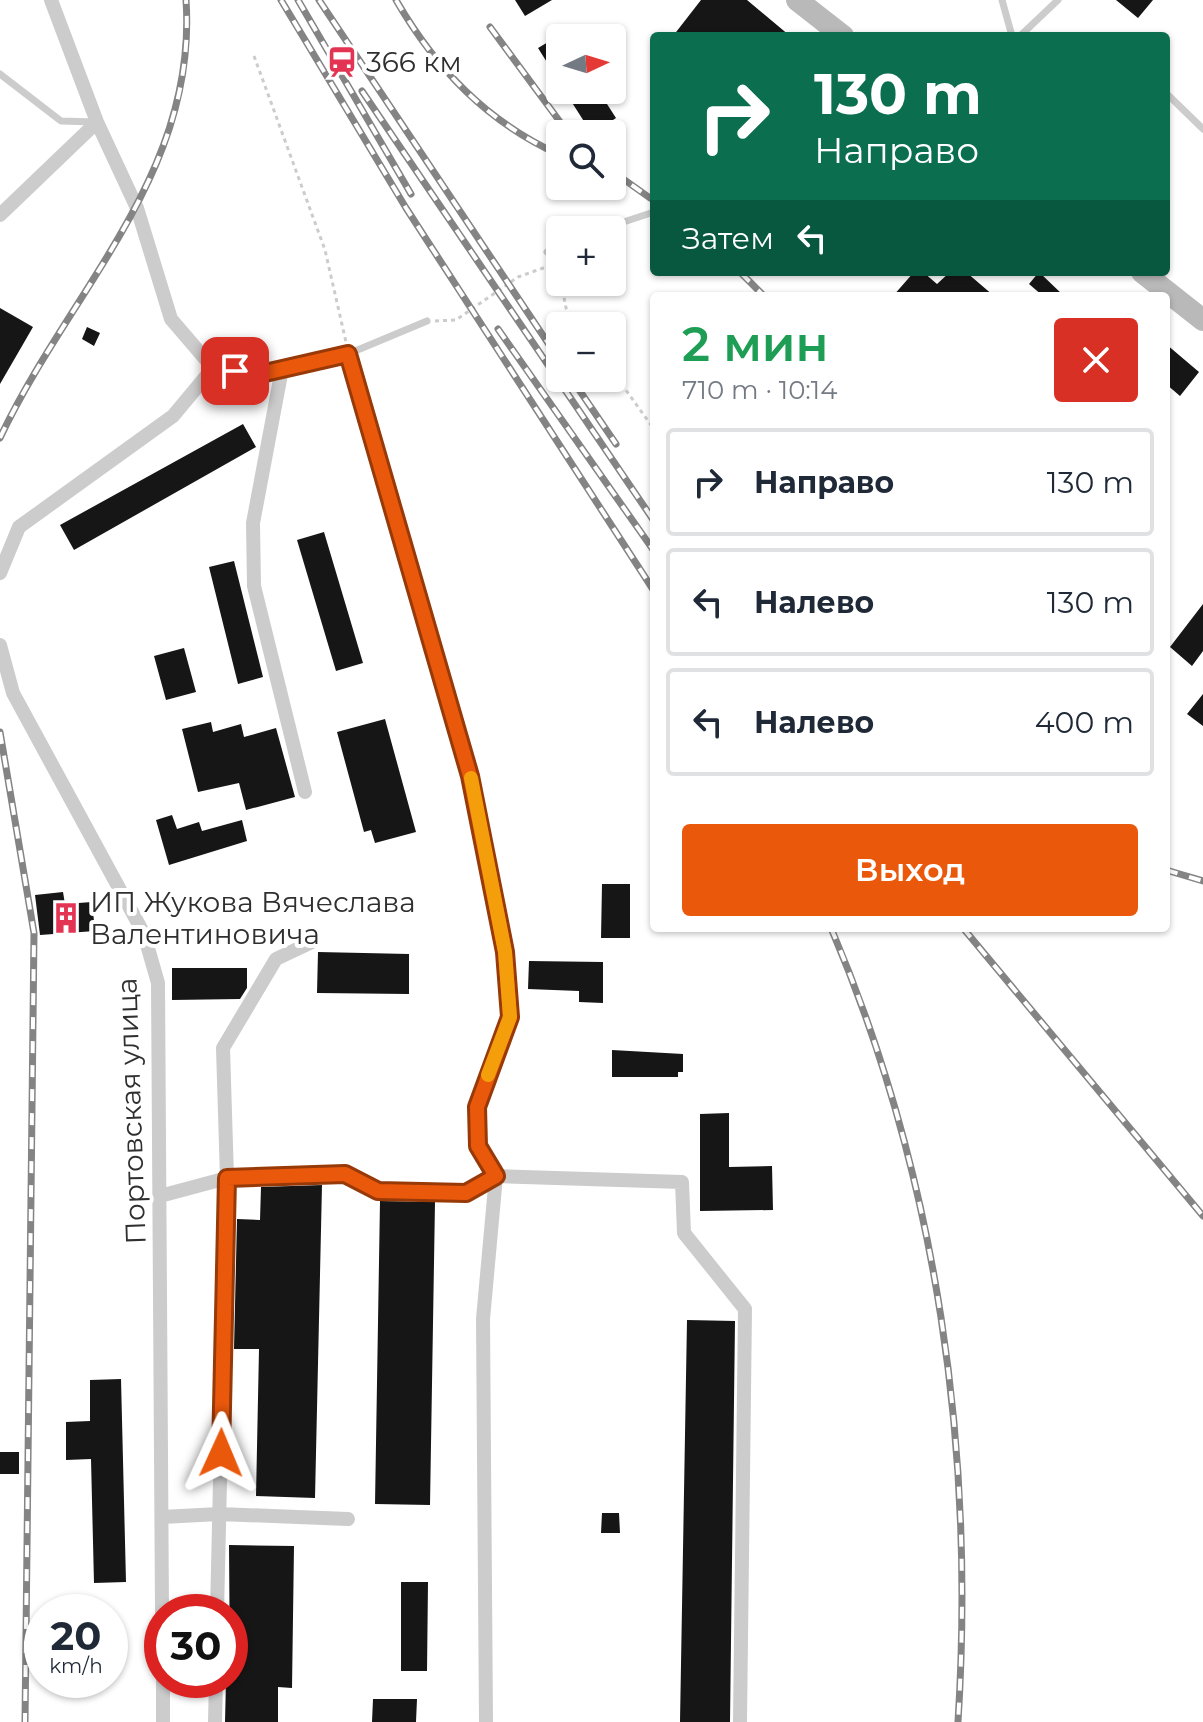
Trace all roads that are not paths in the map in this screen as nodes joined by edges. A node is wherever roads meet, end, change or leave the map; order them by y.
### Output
1 (51, 0) edge
2 (797, 0) edge
3 (1002, 0) edge
4 (1058, 0) edge
5 (838, 32) edge
6 (1011, 32) edge
7 (1024, 32) edge
8 (0, 74) edge
9 (1170, 97) edge
10 (97, 122) junction
11 (1203, 129) edge
12 (650, 213) edge
13 (0, 215) edge
14 (626, 221) edge
15 (1170, 298) edge
16 (1201, 314) edge
17 (427, 321) road end
18 (348, 354) junction
19 (213, 368) junction
20 (282, 369) junction
21 (0, 573) edge
22 (0, 645) edge
23 (305, 792) dead end
24 (312, 942) dead end
25 (505, 952) joint
26 (496, 1176) junction
27 (227, 1178) junction
28 (160, 1196) junction
29 (219, 1514) junction
30 (162, 1517) junction
31 (348, 1519) dead end
32 (162, 1594) edge
33 (217, 1594) edge
34 (163, 1698) edge
35 (216, 1698) edge
36 (163, 1722) edge
37 (215, 1722) edge
38 (486, 1722) edge
39 (740, 1722) edge

1 - 10 street
2 - 5 main road
3 - 6 lane
4 - 7 lane
8 - 10 lane
9 - 11 lane
10 - 13 street
10 - 19 street
12 - 14 lane
15 - 16 main road
17 - 18 lane
18 - 20 street
18 - 25 lane
19 - 20 street
19 - 21 street
20 - 23 street
22 - 28 street, Портовская улица
24 - 27 street
25 - 26 street
26 - 27 street
26 - 38 street
26 - 39 street
27 - 28 street
27 - 29 street
28 - 30 street, Портовская улица
29 - 30 street
29 - 31 street
29 - 33 street
30 - 32 street, Портовская улица
34 - 36 street
35 - 37 street

